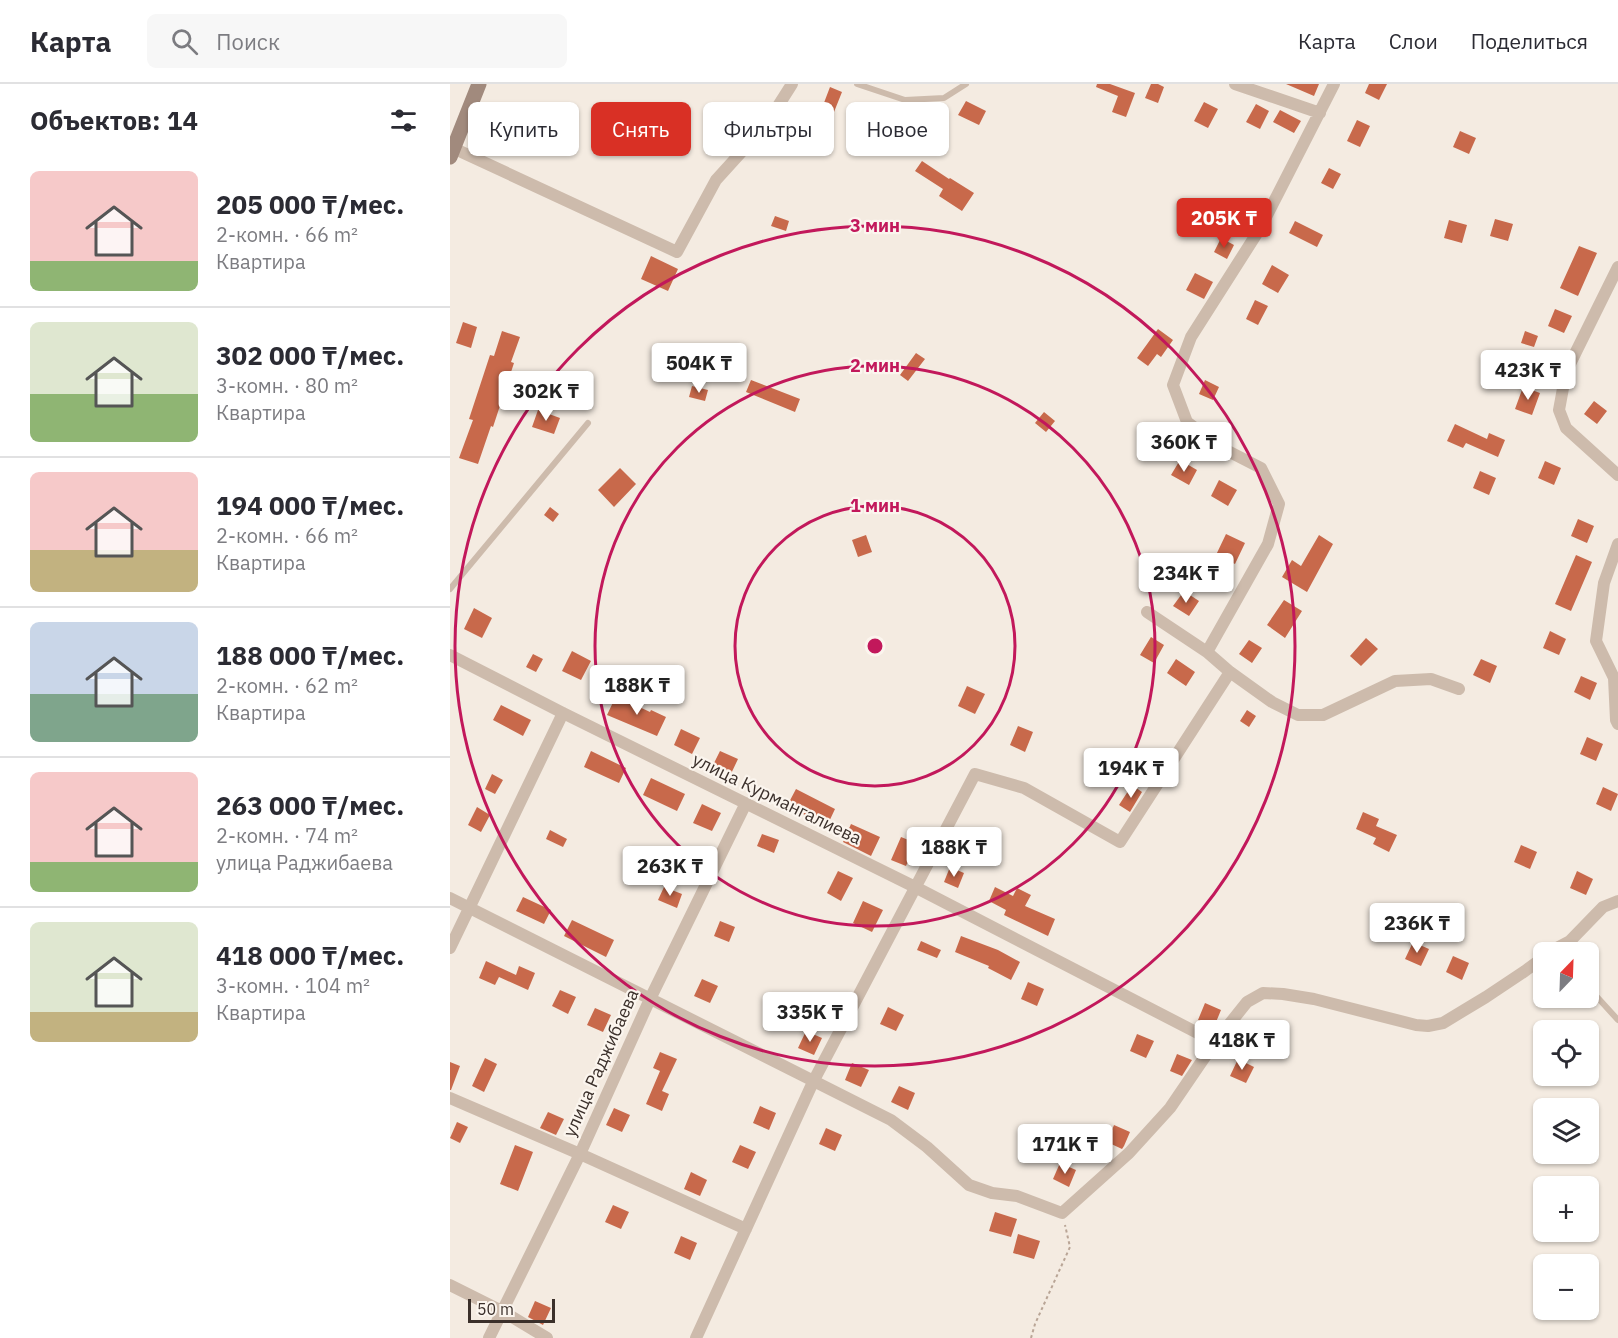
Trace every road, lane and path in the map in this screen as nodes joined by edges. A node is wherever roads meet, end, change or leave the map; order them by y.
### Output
1 (479, 84) edge
2 (792, 84) edge
3 (857, 84) edge
4 (966, 84) edge
5 (1235, 84) edge
6 (1334, 84) edge
7 (1320, 113) junction
8 (451, 152) edge
9 (1618, 267) edge
10 (588, 423) dead end
11 (1618, 475) edge
12 (1618, 544) edge
13 (450, 589) edge
14 (1147, 612) dead end
15 (1207, 652) junction
16 (450, 655) edge
17 (1230, 672) junction
18 (1459, 689) dead end
19 (563, 713) junction
20 (1618, 724) edge
21 (746, 803) junction
22 (915, 887) junction
23 (450, 898) edge
24 (1618, 901) edge
25 (470, 908) junction
26 (1568, 942) edge
27 (450, 948) edge
28 (1533, 965) edge
29 (650, 999) junction
30 (1599, 999) edge
31 (1618, 1020) edge
32 (1215, 1042) junction
33 (813, 1082) junction
34 (450, 1098) edge
35 (580, 1154) junction
36 (1062, 1214) junction
37 (746, 1229) junction
38 (450, 1285) edge
39 (502, 1311) junction
40 (489, 1338) edge
41 (547, 1338) edge
42 (696, 1338) edge
43 (1031, 1338) edge

1 - 8 main road
2 - 8 street
3 - 4 lane
5 - 7 street
6 - 7 street
7 - 15 street
9 - 11 street
10 - 13 lane
12 - 20 street
14 - 15 street
15 - 17 street
16 - 19 street, улица Курмангалиева
17 - 18 street
17 - 22 street
19 - 21 street, улица Курмангалиева
19 - 25 street
21 - 22 street, улица Курмангалиева
21 - 29 street, улица Раджибаева
22 - 32 street, улица Курмангалиева
22 - 33 street
23 - 25 street
24 - 26 street
25 - 27 street
25 - 29 street
28 - 32 street
29 - 33 street
29 - 35 street, улица Раджибаева
30 - 31 lane
32 - 36 street
33 - 36 street
33 - 37 street
34 - 35 street
35 - 37 street
35 - 39 street, улица Раджибаева
36 - 43 path
37 - 42 street
38 - 39 street
39 - 40 street, улица Раджибаева
39 - 41 street

